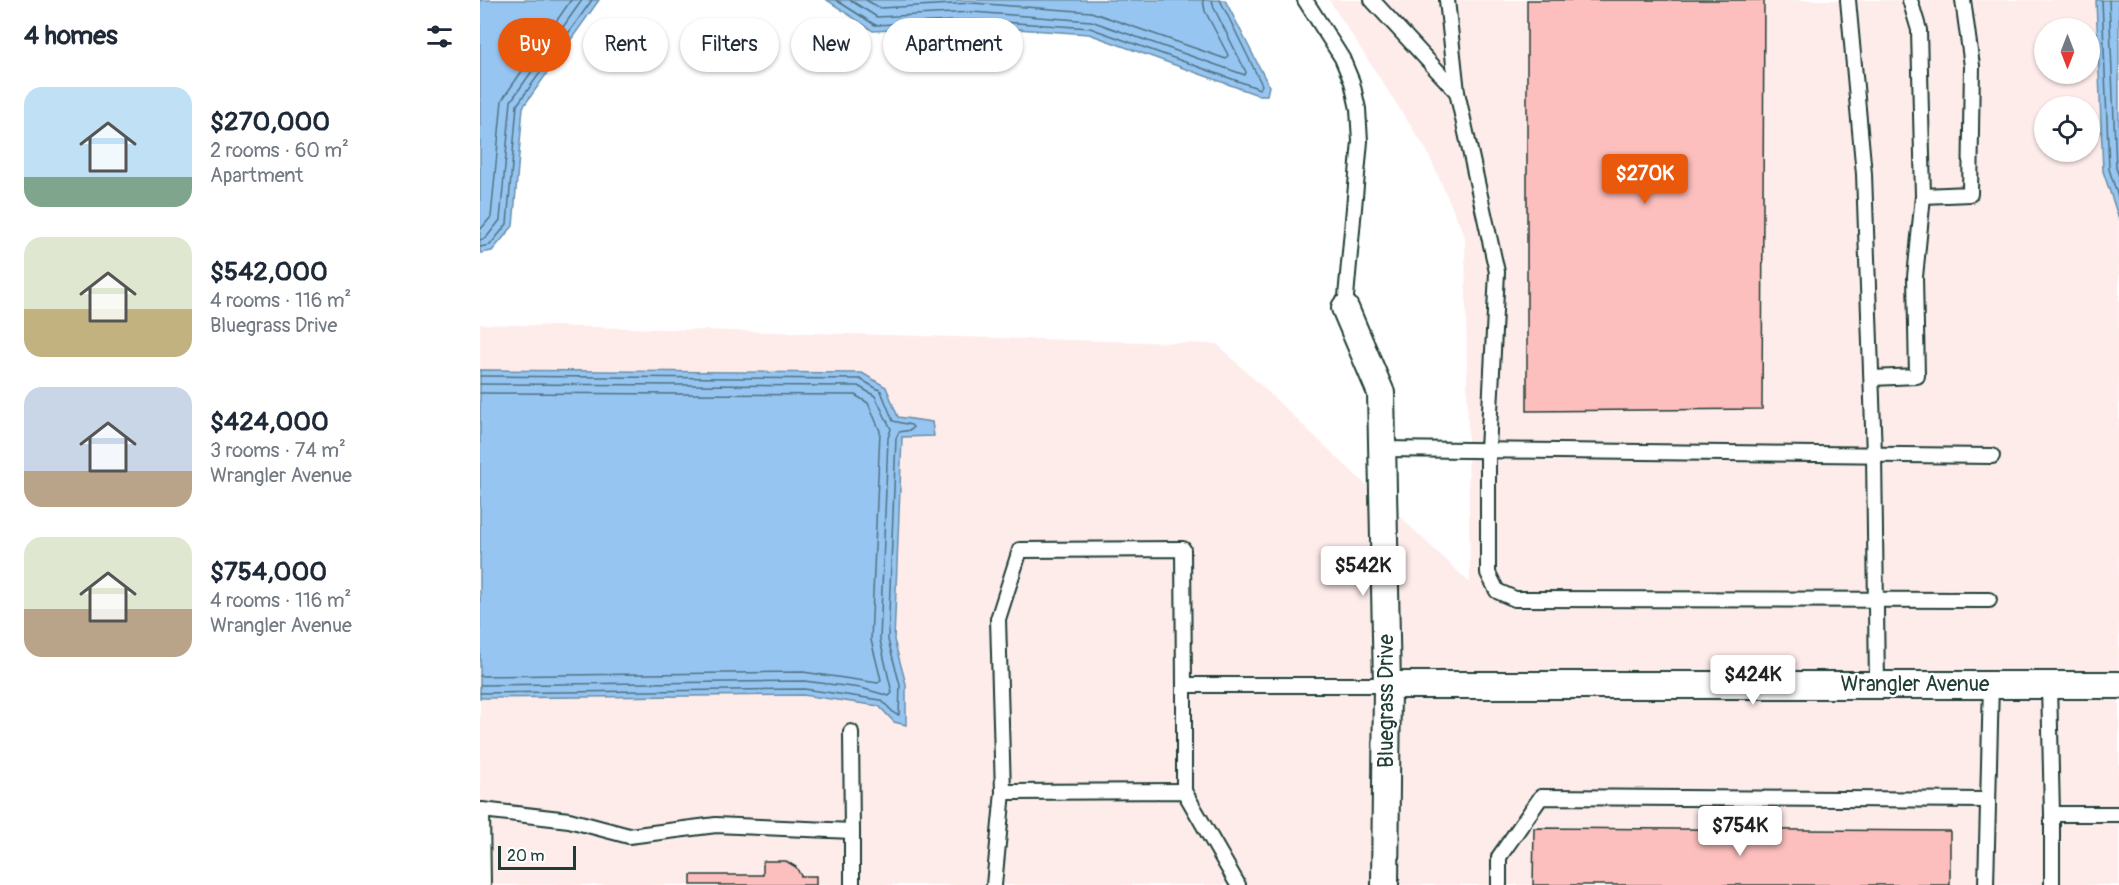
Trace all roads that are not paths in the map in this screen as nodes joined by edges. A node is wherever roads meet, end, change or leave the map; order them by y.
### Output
1 (1305, 0) edge
2 (1372, 0) edge
3 (1447, 0) edge
4 (1848, 0) edge
5 (1910, 0) edge
6 (1963, 0) edge
7 (1457, 92) junction
8 (1923, 196) junction
9 (1345, 308) joint
10 (1872, 378) junction
11 (1382, 449) junction
12 (1488, 450) junction
13 (1875, 455) junction
14 (1992, 456) dead end
15 (1875, 600) junction
16 (1989, 600) dead end
17 (1877, 684) junction
18 (1991, 684) junction
19 (1184, 685) junction
20 (1387, 685) junction
21 (2049, 685) junction
22 (2119, 685) edge
23 (851, 732) dead end
24 (1184, 791) junction
25 (1003, 792) junction
26 (1987, 800) junction
27 (2052, 813) junction
28 (2119, 814) edge
29 (852, 831) junction
30 (483, 885) edge
31 (852, 885) edge
32 (994, 885) edge
33 (1239, 885) edge
34 (1385, 885) edge
35 (1499, 885) edge
36 (1986, 885) edge
37 (2052, 885) edge

1 - 9 lane
2 - 7 lane
3 - 7 lane
4 - 10 lane
5 - 8 lane
6 - 8 lane
7 - 12 lane
8 - 10 lane
9 - 11 street, Bluegrass Drive
10 - 13 lane
11 - 12 lane
11 - 20 street, Bluegrass Drive
12 - 13 lane
12 - 15 lane
13 - 14 lane
13 - 15 lane
15 - 16 lane
15 - 17 lane
17 - 18 street, Wrangler Avenue
17 - 20 street, Wrangler Avenue
18 - 21 street, Wrangler Avenue
18 - 26 lane
19 - 20 lane
19 - 24 lane
19 - 25 lane
20 - 34 street, Bluegrass Drive
21 - 22 street, Wrangler Avenue
21 - 27 lane
23 - 29 lane
24 - 25 lane
24 - 33 lane
25 - 32 lane
26 - 35 lane
26 - 36 lane
27 - 28 lane
27 - 37 lane
29 - 30 lane
29 - 31 lane

